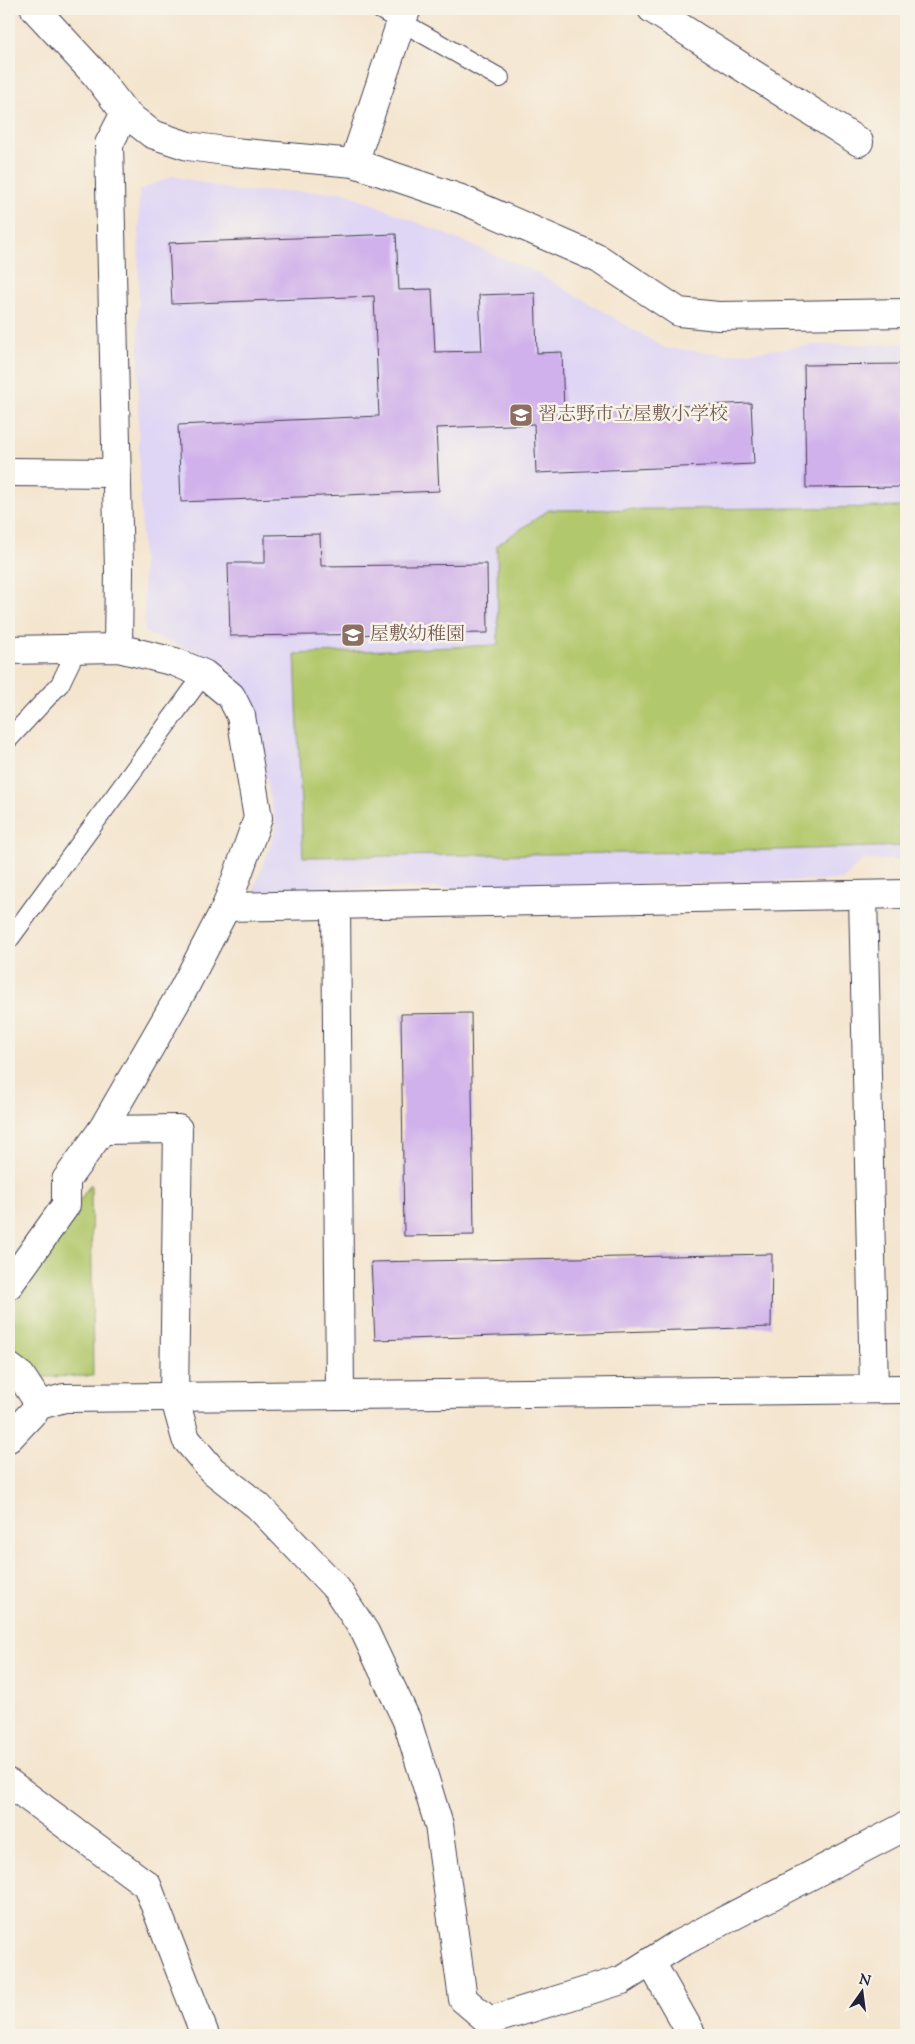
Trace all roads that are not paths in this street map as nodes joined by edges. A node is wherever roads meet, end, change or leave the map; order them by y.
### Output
1 (34, 9) edge
2 (652, 9) edge
3 (396, 13) edge
4 (500, 78) dead end
5 (125, 113) junction
6 (859, 142) dead end
7 (354, 163) junction
8 (906, 313) edge
9 (9, 472) edge
10 (116, 473) junction
11 (118, 648) junction
12 (77, 649) junction
13 (9, 650) edge
14 (204, 674) junction
15 (9, 739) edge
16 (906, 894) edge
17 (863, 895) junction
18 (336, 905) junction
19 (226, 907) junction
20 (9, 940) edge
21 (102, 1130) junction
22 (9, 1285) edge
23 (9, 1367) edge
24 (906, 1388) edge
25 (874, 1389) junction
26 (340, 1394) junction
27 (174, 1396) junction
28 (40, 1405) junction
29 (9, 1438) edge
30 (9, 1783) edge
31 (906, 1826) edge
32 (651, 1962) junction
33 (510, 2025) edge
34 (205, 2035) edge
35 (692, 2035) edge

1 - 5 street
2 - 6 street
3 - 4 lane
3 - 7 street
5 - 7 street
5 - 10 street
7 - 8 street
9 - 10 street
10 - 11 street
11 - 12 street
11 - 14 street
12 - 13 street
12 - 15 lane
14 - 19 street
14 - 20 lane
16 - 17 street
17 - 18 street
17 - 25 street
18 - 19 street
18 - 26 street
19 - 21 street
21 - 22 street
21 - 27 street
23 - 28 street
24 - 25 street
25 - 26 street
26 - 27 street
27 - 28 street
27 - 33 street
28 - 29 street
30 - 34 street
31 - 32 street
32 - 33 street
32 - 35 street

